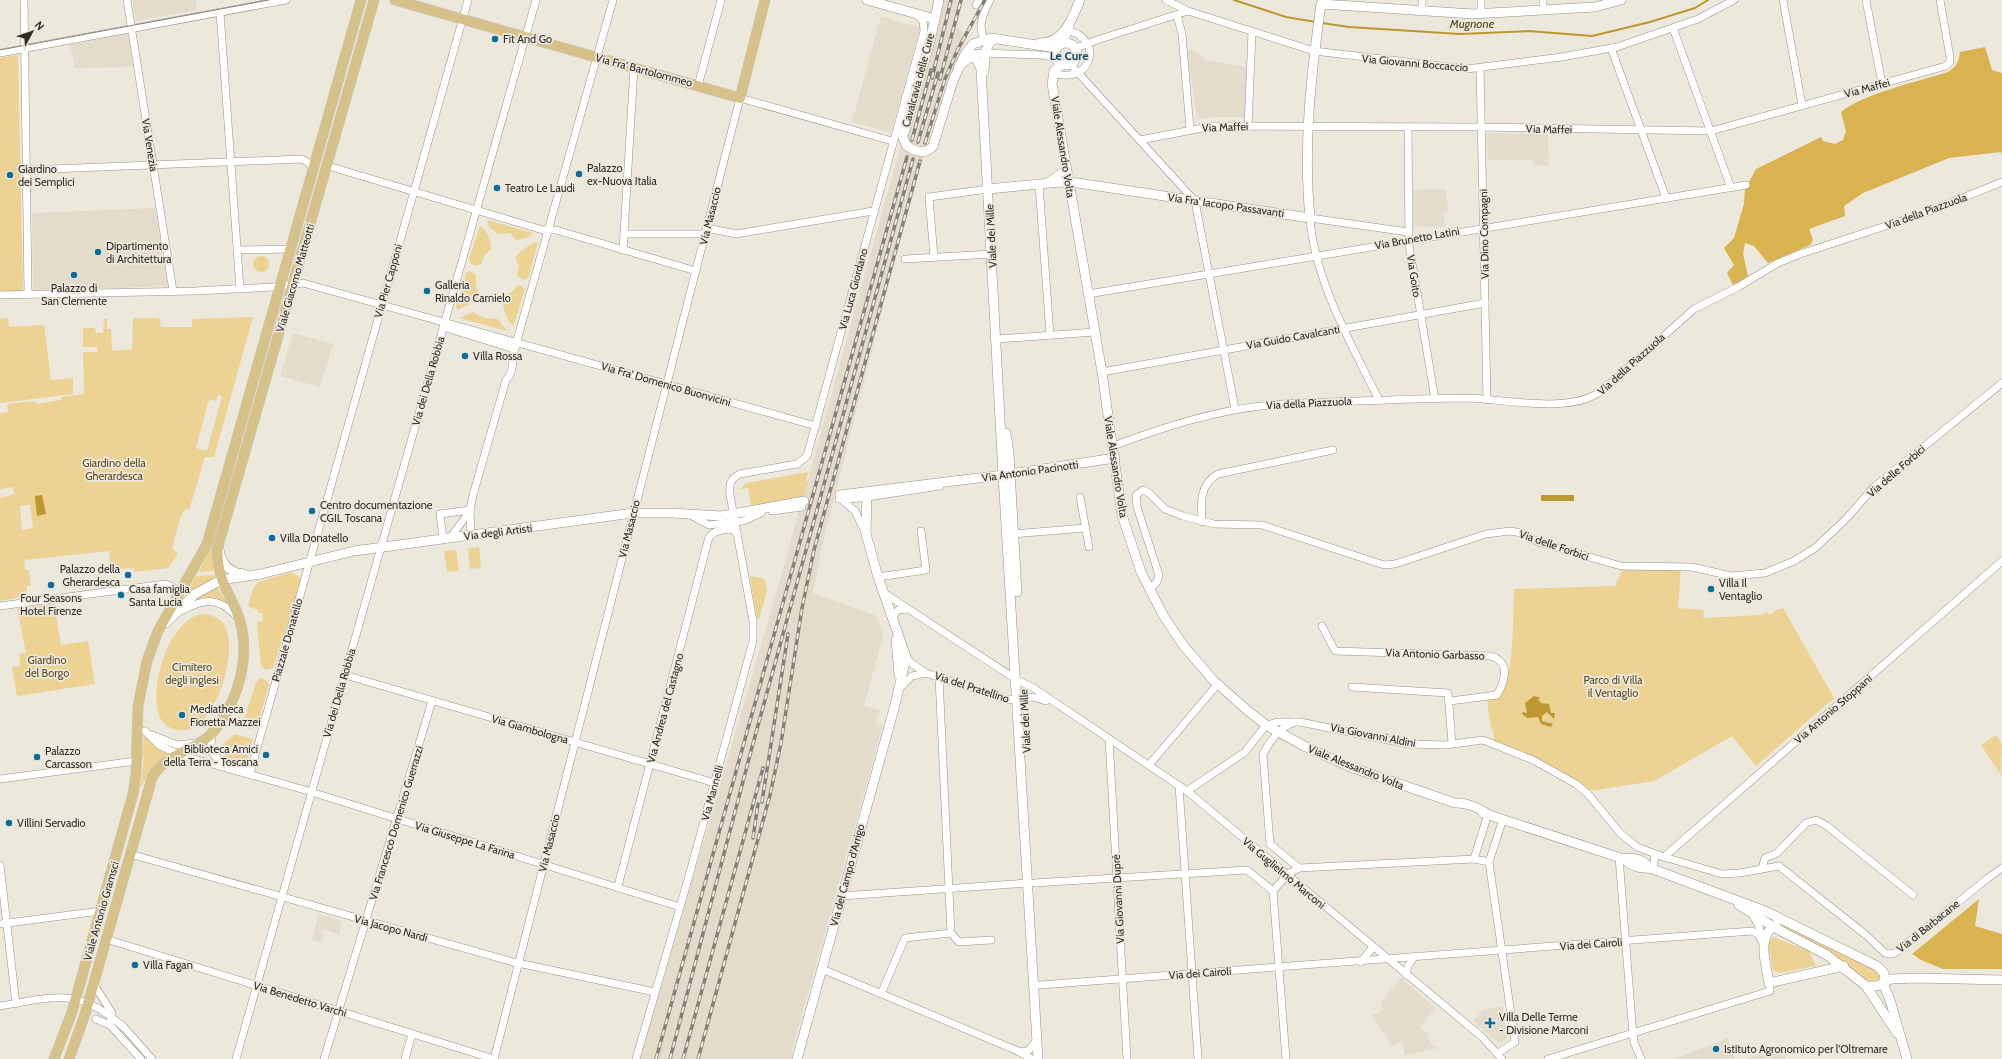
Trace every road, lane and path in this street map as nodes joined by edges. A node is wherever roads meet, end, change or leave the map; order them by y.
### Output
1 (24, 0) edge
2 (127, 0) edge
3 (286, 0) edge
4 (361, 0) edge
5 (374, 0) edge
6 (395, 0) edge
7 (468, 0) edge
8 (536, 0) edge
9 (613, 0) edge
10 (721, 0) edge
11 (765, 0) edge
12 (867, 0) edge
13 (939, 0) edge
14 (990, 0) edge
15 (1080, 0) edge
16 (1166, 0) edge
17 (1422, 0) edge
18 (1481, 0) edge
19 (1543, 0) edge
20 (1621, 0) edge
21 (1734, 0) edge
22 (1783, 0) edge
23 (1866, 0) edge
24 (1940, 0) edge
25 (1601, 3) edge
26 (1321, 5) edge
27 (1543, 10) junction
28 (1188, 11) junction
29 (220, 12) junction
30 (1422, 12) junction
31 (914, 13) junction
32 (1482, 13) junction
33 (1177, 15) junction
34 (463, 19) junction
35 (934, 19) junction
36 (1070, 27) junction
37 (1673, 28) junction
38 (132, 29) junction
39 (1252, 32) junction
40 (526, 37) junction
41 (984, 39) junction
42 (996, 39) junction
43 (1088, 43) junction
44 (1034, 44) junction
45 (1060, 45) junction
46 (1076, 48) junction
47 (1611, 48) junction
48 (24, 49) junction
49 (1314, 52) junction
50 (0, 53) edge
51 (986, 53) junction
52 (597, 58) junction
53 (967, 58) junction
54 (1062, 62) junction
55 (959, 66) junction
56 (634, 68) junction
57 (1480, 68) junction
58 (1078, 74) junction
59 (1053, 76) junction
60 (1882, 84) junction
61 (698, 86) junction
62 (982, 86) junction
63 (740, 98) junction
64 (1802, 106) junction
65 (1248, 126) junction
66 (1307, 126) junction
67 (1408, 127) junction
68 (1481, 127) junction
69 (1190, 129) junction
70 (1641, 131) junction
71 (1711, 131) junction
72 (1140, 140) junction
73 (892, 141) junction
74 (231, 162) junction
75 (153, 165) junction
76 (328, 166) junction
77 (1067, 169) junction
78 (26, 170) junction
79 (313, 170) junction
80 (1069, 182) junction
81 (2002, 182) edge
82 (1041, 184) junction
83 (1746, 185) dead end
84 (1731, 188) junction
85 (988, 189) junction
86 (414, 192) junction
87 (1666, 198) junction
88 (1195, 201) junction
89 (477, 210) junction
90 (873, 211) junction
91 (1310, 218) junction
92 (1483, 227) junction
93 (549, 230) junction
94 (706, 231) junction
95 (624, 234) junction
96 (1409, 236) junction
97 (291, 249) junction
98 (238, 250) junction
99 (623, 250) junction
100 (992, 254) junction
101 (1318, 255) junction
102 (934, 257) junction
103 (905, 259) dead end
104 (696, 271) junction
105 (1208, 274) junction
106 (293, 284) junction
107 (281, 286) junction
108 (240, 289) junction
109 (173, 291) junction
110 (28, 294) junction
111 (1088, 294) junction
112 (0, 295) edge
113 (382, 303) junction
114 (1485, 303) junction
115 (1420, 314) junction
116 (442, 322) junction
117 (1344, 328) junction
118 (1095, 332) junction
119 (1050, 335) junction
120 (997, 338) junction
121 (516, 346) junction
122 (1222, 350) junction
123 (1102, 372) junction
124 (2002, 383) edge
125 (667, 384) junction
126 (1434, 399) junction
127 (1379, 400) junction
128 (1487, 400) junction
129 (1235, 409) junction
130 (816, 426) junction
131 (1113, 446) junction
132 (1333, 450) dead end
133 (1115, 458) junction
134 (1007, 475) junction
135 (867, 495) junction
136 (1080, 497) dead end
137 (841, 500) joint
138 (803, 504) joint
139 (470, 510) junction
140 (633, 513) junction
141 (761, 513) junction
142 (689, 515) junction
143 (736, 516) junction
144 (1202, 522) junction
145 (1085, 528) junction
146 (921, 531) dead end
147 (737, 534) junction
148 (866, 534) junction
149 (1014, 534) junction
150 (471, 535) junction
151 (447, 539) junction
152 (219, 544) junction
153 (1089, 547) dead end
154 (381, 548) junction
155 (2002, 561) edge
156 (309, 562) junction
157 (254, 576) junction
158 (878, 577) junction
159 (221, 580) junction
160 (1150, 590) junction
161 (884, 593) junction
162 (177, 595) junction
163 (0, 606) edge
164 (907, 609) junction
165 (173, 615) junction
166 (239, 619) junction
167 (894, 621) junction
168 (1322, 626) dead end
169 (158, 632) junction
170 (902, 658) junction
171 (926, 672) junction
172 (345, 675) junction
173 (939, 677) junction
174 (1020, 681) junction
175 (1217, 685) junction
176 (1352, 687) dead end
177 (898, 692) junction
178 (1021, 699) junction
179 (432, 701) junction
180 (1450, 702) junction
181 (1060, 706) junction
182 (137, 719) junction
183 (1300, 722) junction
184 (1266, 725) junction
185 (145, 731) junction
186 (213, 732) junction
187 (1279, 732) junction
188 (1109, 739) junction
189 (200, 742) junction
190 (575, 742) junction
191 (1452, 743) junction
192 (1251, 746) junction
193 (1263, 754) junction
194 (180, 755) junction
195 (136, 761) junction
196 (650, 763) junction
197 (1149, 765) junction
198 (250, 773) junction
199 (0, 779) edge
200 (715, 783) junction
201 (1179, 786) junction
202 (1186, 791) junction
203 (311, 792) junction
204 (1488, 814) junction
205 (397, 819) junction
206 (1503, 819) junction
207 (1270, 844) junction
208 (1262, 853) junction
209 (1777, 853) junction
210 (130, 854) junction
211 (1655, 854) junction
212 (1664, 857) junction
213 (1622, 858) junction
214 (1474, 859) junction
215 (1489, 862) junction
216 (544, 864) junction
217 (0, 865) edge
218 (1779, 866) junction
219 (1298, 868) junction
220 (1762, 868) junction
221 (2002, 868) edge
222 (1652, 869) junction
223 (1186, 874) junction
224 (1288, 874) junction
225 (1116, 878) junction
226 (1031, 883) junction
227 (618, 886) junction
228 (949, 889) junction
229 (1273, 891) junction
230 (1913, 895) dead end
231 (282, 896) junction
232 (841, 896) junction
233 (680, 907) junction
234 (1750, 908) junction
235 (100, 911) junction
236 (366, 921) junction
237 (1787, 921) junction
238 (3, 923) edge
239 (1772, 926) junction
240 (951, 933) junction
241 (106, 939) junction
242 (991, 940) dead end
243 (1625, 942) junction
244 (1763, 943) junction
245 (1374, 947) junction
246 (1503, 950) junction
247 (1414, 957) junction
248 (1388, 959) junction
249 (1361, 962) junction
250 (519, 963) junction
251 (1844, 966) junction
252 (1877, 966) junction
253 (1279, 967) junction
254 (822, 969) junction
255 (1192, 974) junction
256 (1406, 975) junction
257 (1917, 978) junction
258 (1122, 979) junction
259 (2002, 981) edge
260 (93, 982) junction
261 (1882, 983) junction
262 (1040, 985) junction
263 (257, 986) junction
264 (1866, 986) junction
265 (1769, 987) junction
266 (655, 992) junction
267 (881, 994) junction
268 (76, 1000) junction
269 (88, 1002) junction
270 (16, 1004) junction
271 (0, 1006) edge
272 (339, 1011) junction
273 (111, 1016) junction
274 (96, 1019) dead end
275 (110, 1025) junction
276 (124, 1028) junction
277 (1633, 1033) junction
278 (412, 1034) junction
279 (1038, 1038) junction
280 (1901, 1039) junction
281 (1018, 1051) junction
282 (1500, 1056) edge
283 (54, 1059) edge
284 (69, 1059) edge
285 (141, 1059) edge
286 (152, 1059) edge
287 (236, 1059) edge
288 (324, 1059) edge
289 (405, 1059) edge
290 (494, 1059) edge
291 (636, 1059) edge
292 (797, 1059) edge
293 (1032, 1059) edge
294 (1038, 1059) edge
295 (1044, 1059) edge
296 (1127, 1059) edge
297 (1198, 1059) edge
298 (1286, 1059) edge
299 (1506, 1059) edge
300 (1548, 1059) edge
301 (1641, 1059) edge
302 (1908, 1059) edge

1 - 48 street
2 - 38 street, Via Venezia
3 - 29 street
4 - 79 main road, Viale Giacomo Matteotti
5 - 76 main road, Viale Giacomo Matteotti
6 - 34 main road, Via Fra' Bartolommeo
7 - 34 street, Via Pier Capponi
8 - 40 street, Via dei Della Robbia
9 - 52 street
10 - 61 street
11 - 63 main road, Via Masaccio
12 - 31 street
13 - 35 street, Cavalcavia delle Cure
14 - 41 street
15 - 36 street
16 - 28 street, Via Giovanni Boccaccio
17 - 30 street
18 - 32 street
19 - 27 street
20 - 25 street
21 - 37 street, Via Giovanni Boccaccio
22 - 64 street
23 - 60 street
24 - 60 street, Via Maffei
25 - 27 street
26 - 30 street
26 - 49 street
27 - 32 street
28 - 33 street
28 - 39 street, Via Giovanni Boccaccio
29 - 38 street
29 - 74 street
30 - 32 street
31 - 35 street
31 - 73 street, Via Luca Giordano
33 - 43 street
33 - 69 street
34 - 40 main road, Via Fra' Bartolommeo
34 - 86 street, Via Pier Capponi
35 - 55 street, Cavalcavia delle Cure, bridge
36 - 43 street
36 - 44 street
36 - 45 street
37 - 47 street, Via Giovanni Boccaccio
37 - 71 street
38 - 48 street
38 - 75 street, Via Venezia
39 - 49 street, Via Giovanni Boccaccio
39 - 65 street
40 - 52 main road, Via Fra' Bartolommeo
40 - 89 street, Via dei Della Robbia
41 - 42 street
41 - 55 street, Cavalcavia delle Cure
42 - 44 street
42 - 51 street
43 - 46 street
43 - 58 street
44 - 45 street
45 - 46 street
45 - 54 street
46 - 54 street
47 - 57 street, Via Giovanni Boccaccio
47 - 70 street
48 - 50 street
48 - 78 street
49 - 57 street, Via Giovanni Boccaccio
49 - 66 street
51 - 53 street
51 - 54 street
51 - 62 street
52 - 56 main road, Via Fra' Bartolommeo
52 - 93 street
53 - 55 street
53 - 62 street
54 - 58 street
54 - 59 street
56 - 61 main road, Via Fra' Bartolommeo
56 - 95 street
57 - 68 street, Via Dino Compagni
58 - 59 street
58 - 72 street
59 - 77 street, Viale Alessandro Volta
60 - 64 street, Via Maffei
61 - 63 main road, Via Fra' Bartolommeo
62 - 85 street, Viale dei Mille
63 - 73 street, Via Fra' Bartolommeo
63 - 94 street, Via Masaccio
64 - 71 street, Via Maffei
65 - 66 street, Via Maffei
65 - 69 street, Via Maffei
66 - 67 street, Via Maffei
66 - 91 street
67 - 68 street, Via Maffei
67 - 96 street, Via Goito
68 - 70 street, Via Maffei
68 - 92 street, Via Dino Compagni
69 - 72 street, Via Maffei
70 - 71 street, Via Maffei
70 - 87 street
71 - 84 street
72 - 88 street
73 - 90 street, Via Luca Giordano
74 - 75 street
74 - 79 street
74 - 98 street
75 - 78 street
75 - 109 street, Via Venezia
76 - 86 street
76 - 106 main road, Viale Giacomo Matteotti
77 - 80 street, Viale Alessandro Volta
77 - 82 street, Via Fra' Iacopo Passavanti
78 - 110 street
79 - 97 main road, Viale Giacomo Matteotti
80 - 82 street, Via Fra' Iacopo Passavanti
80 - 88 street, Via Fra' Iacopo Passavanti
80 - 111 street, Viale Alessandro Volta
81 - 128 street, Via della Piazzuola
82 - 85 street, Via Fra' Iacopo Passavanti
82 - 119 street
83 - 84 street, Via Brunetto Latini
84 - 87 street, Via Brunetto Latini
85 - 100 street, Viale dei Mille
85 - 102 street
86 - 89 street
86 - 113 street, Via Pier Capponi
87 - 92 street, Via Brunetto Latini
88 - 91 street, Via Fra' Iacopo Passavanti
88 - 105 street
89 - 93 street
89 - 116 street, Via dei Della Robbia
90 - 94 street
90 - 130 street, Via Luca Giordano
91 - 96 street, Via Fra' Iacopo Passavanti
91 - 101 street
92 - 96 street, Via Brunetto Latini
92 - 114 street, Via Dino Compagni
93 - 99 street
93 - 121 street
94 - 95 street
94 - 104 street, Via Masaccio
95 - 99 street
96 - 101 street, Via Brunetto Latini
96 - 115 street, Via Goito
97 - 98 street
97 - 107 main road, Viale Giacomo Matteotti
98 - 108 street
99 - 104 street
100 - 102 street
100 - 120 street, Viale dei Mille
101 - 105 street, Via Brunetto Latini
101 - 117 street
102 - 103 street
104 - 125 street, Via Masaccio
105 - 111 street, Via Brunetto Latini
105 - 122 street
106 - 107 street, Via Fra' Domenico Buonvicini
106 - 113 street, Via Fra' Domenico Buonvicini
106 - 152 main road, Viale Giacomo Matteotti
107 - 108 street, Via Fra' Domenico Buonvicini
107 - 162 main road, Viale Giacomo Matteotti
108 - 109 street, Via Fra' Domenico Buonvicini
109 - 110 street, Via Fra' Domenico Buonvicini
110 - 112 street, Via Fra' Domenico Buonvicini
111 - 118 street, Viale Alessandro Volta
113 - 116 street, Via Fra' Domenico Buonvicini
113 - 156 street, Via Pier Capponi
114 - 115 street, Via Guido Cavalcanti
114 - 128 street, Via Dino Compagni
115 - 117 street, Via Guido Cavalcanti
115 - 126 street, Via Goito
116 - 121 street, Via Fra' Domenico Buonvicini
116 - 154 street, Via dei Della Robbia
117 - 122 street, Via Guido Cavalcanti
117 - 127 street
118 - 119 street
118 - 123 street, Viale Alessandro Volta
119 - 120 street
120 - 134 street, Viale dei Mille
121 - 125 street, Via Fra' Domenico Buonvicini
121 - 139 street
122 - 123 street, Via Guido Cavalcanti
122 - 129 street
123 - 131 street, Viale Alessandro Volta
124 - 144 street, Via delle Forbici
125 - 130 street, Via Fra' Domenico Buonvicini
125 - 140 street, Via Masaccio
126 - 127 street, Via della Piazzuola
126 - 128 street, Via della Piazzuola
127 - 129 street, Via della Piazzuola
129 - 131 street, Via della Piazzuola
130 - 143 street, Via Luca Giordano
131 - 133 street, Viale Alessandro Volta
132 - 144 street
133 - 134 street, Via Antonio Pacinotti
133 - 160 street, Viale Alessandro Volta
134 - 135 street, Via Antonio Pacinotti
134 - 149 street, Viale dei Mille
134 - 174 street, Viale dei Mille
135 - 137 street, Via Antonio Pacinotti
135 - 148 street
136 - 145 street
137 - 148 street
138 - 141 street
138 - 143 street
139 - 150 street
139 - 151 street
139 - 151 street
140 - 142 street, Via degli Artisti
140 - 150 street, Via degli Artisti
140 - 190 street, Via Masaccio
141 - 143 street
141 - 143 street
142 - 143 street, Via degli Artisti
142 - 143 street, Via degli Artisti
143 - 147 street, Via Mannelli
144 - 160 street, Via delle Forbici
145 - 149 street
145 - 153 street
146 - 158 street
147 - 196 street, Via Andrea del Castagno
147 - 200 street, Via Mannelli
148 - 158 street
149 - 174 street, Viale dei Mille
150 - 151 street, Via degli Artisti
151 - 154 street, Via degli Artisti
152 - 157 street
152 - 159 main road, Viale Giacomo Matteotti
154 - 156 street, Via degli Artisti
154 - 172 street, Via dei Della Robbia
155 - 212 street, Via Antonio Stoppani
156 - 157 street
156 - 198 street, Piazzale Donatello
157 - 159 street
158 - 161 street
159 - 165 street
159 - 166 main road
160 - 175 street, Viale Alessandro Volta
161 - 164 street, Via Guglielmo Marconi
161 - 167 street
162 - 163 street
162 - 169 main road
164 - 167 street
164 - 174 street, Via Guglielmo Marconi
165 - 166 street
165 - 169 street
166 - 186 main road
167 - 170 street
168 - 180 street, Via Antonio Garbasso
169 - 182 main road
170 - 171 street, Via del Pratellino
170 - 177 street, Via del Campo d'Arrigo
171 - 173 street, Via del Pratellino
171 - 177 street, Via del Pratellino
172 - 179 street, Via Giambologna
172 - 203 street, Via dei Della Robbia
173 - 178 street, Via del Pratellino
173 - 228 street
174 - 178 street, Viale dei Mille
174 - 181 street, Via Guglielmo Marconi
175 - 184 street, Viale Alessandro Volta
175 - 197 street
176 - 180 street
177 - 232 street, Via del Campo d'Arrigo
178 - 181 street, Via Guglielmo Marconi
178 - 226 street, Viale dei Mille
179 - 190 street, Via Giambologna
179 - 205 street, Via Francesco Domenico Guerrazzi
180 - 191 street
181 - 188 street, Via Guglielmo Marconi
182 - 185 street
182 - 195 main road
183 - 184 street, Via Giovanni Aldini
183 - 187 street
183 - 191 street, Via Giovanni Aldini
184 - 187 street, Viale Alessandro Volta
184 - 192 street
185 - 189 street
185 - 194 street
186 - 189 main road
186 - 198 street
187 - 193 street
187 - 204 street, Viale Alessandro Volta
188 - 197 street, Via Guglielmo Marconi
188 - 225 street, Via Giovanni Duprè
189 - 194 main road
190 - 196 street, Via Giambologna
190 - 216 street, Via Masaccio
191 - 211 street, Via Giovanni Aldini
192 - 193 street
192 - 202 street
193 - 207 street
194 - 198 street
194 - 210 main road, Viale Antonio Gramsci
195 - 199 street
195 - 235 main road, Viale Antonio Gramsci
196 - 200 street, Via Giambologna
196 - 227 street, Via Andrea del Castagno
197 - 201 street, Via Guglielmo Marconi
198 - 203 street, Via Giuseppe La Farina
200 - 233 street, Via Mannelli
201 - 202 street, Via Guglielmo Marconi
201 - 223 street
202 - 208 street, Via Guglielmo Marconi
203 - 205 street, Via Giuseppe La Farina
203 - 231 street, Via dei Della Robbia
204 - 206 street, Viale Alessandro Volta
204 - 214 street
205 - 216 street, Via Giuseppe La Farina
205 - 236 street, Via Francesco Domenico Guerrazzi
206 - 213 street, Viale Alessandro Volta
206 - 215 street
207 - 208 street
207 - 219 street
208 - 224 street, Via Guglielmo Marconi
209 - 218 street
209 - 220 street
209 - 230 street
210 - 231 street, Via Jacopo Nardi
210 - 241 main road, Viale Antonio Gramsci
211 - 212 street
211 - 222 street
212 - 220 street
213 - 222 street, Viale Alessandro Volta
213 - 243 street
214 - 215 street
214 - 219 street
215 - 246 street
216 - 227 street, Via Giuseppe La Farina
216 - 250 street, Via Masaccio
217 - 238 street
218 - 220 street
218 - 221 street, Via di Barbacane
219 - 224 street
222 - 234 street, Viale Alessandro Volta
223 - 225 street
223 - 229 street
223 - 255 street
224 - 229 street
224 - 245 street, Via Guglielmo Marconi
225 - 226 street
225 - 258 street, Via Giovanni Duprè
226 - 228 street
226 - 262 street, Viale dei Mille
226 - 279 street, Viale dei Mille
227 - 233 street, Via Giuseppe La Farina
228 - 232 street
228 - 240 street
229 - 253 street
231 - 236 street, Via Jacopo Nardi
231 - 263 street, Via dei Della Robbia
232 - 254 street, Via del Campo d'Arrigo
233 - 266 street, Via Mannelli
234 - 237 street
234 - 239 street
234 - 244 street
235 - 238 street
235 - 268 main road, Viale Antonio Gramsci
236 - 250 street, Via Jacopo Nardi
236 - 272 street, Via Francesco Domenico Guerrazzi
237 - 239 street
237 - 252 street
238 - 270 street
239 - 244 street
239 - 251 street
240 - 242 street
240 - 267 street
241 - 260 main road, Viale Antonio Gramsci
241 - 263 street, Via Benedetto Varchi
243 - 244 street, Via dei Cairoli
243 - 246 street, Via dei Cairoli
243 - 277 street
244 - 265 street
245 - 248 street, Via Guglielmo Marconi
245 - 249 street
246 - 247 street, Via dei Cairoli
246 - 282 street
247 - 248 street, Via dei Cairoli
247 - 256 street
248 - 249 street, Via dei Cairoli
248 - 256 street, Via Guglielmo Marconi
249 - 253 street, Via dei Cairoli
250 - 266 street, Via Jacopo Nardi
250 - 290 street, Via Masaccio
251 - 264 street
251 - 265 street
252 - 257 street
252 - 261 street
253 - 255 street, Via dei Cairoli
253 - 298 street
254 - 267 street
254 - 292 street, Via del Campo d'Arrigo
255 - 258 street, Via dei Cairoli
255 - 297 street
256 - 282 street, Via Guglielmo Marconi
257 - 259 street
257 - 261 street
258 - 262 street, Via dei Cairoli
258 - 296 street, Via Giovanni Duprè
260 - 269 main road, Viale Antonio Gramsci
260 - 276 street
261 - 264 street
261 - 280 street
262 - 295 street, Viale dei Mille
263 - 272 street, Via Benedetto Varchi
263 - 287 street, Via dei Della Robbia
264 - 280 street
265 - 277 street
266 - 291 street, Via Mannelli
267 - 281 street
268 - 269 street
268 - 270 street
268 - 283 main road, Viale Antonio Gramsci
269 - 273 street
269 - 284 main road, Viale Antonio Gramsci
270 - 271 street
272 - 278 street, Via Benedetto Varchi
272 - 288 street, Via Francesco Domenico Guerrazzi
273 - 275 street
273 - 276 street
274 - 275 street
275 - 285 street
276 - 286 street
277 - 300 street
277 - 301 street
278 - 289 street
278 - 290 street, Via Benedetto Varchi
279 - 281 street
279 - 294 street, Viale dei Mille
280 - 302 street
281 - 293 street
282 - 299 street, Via Guglielmo Marconi

